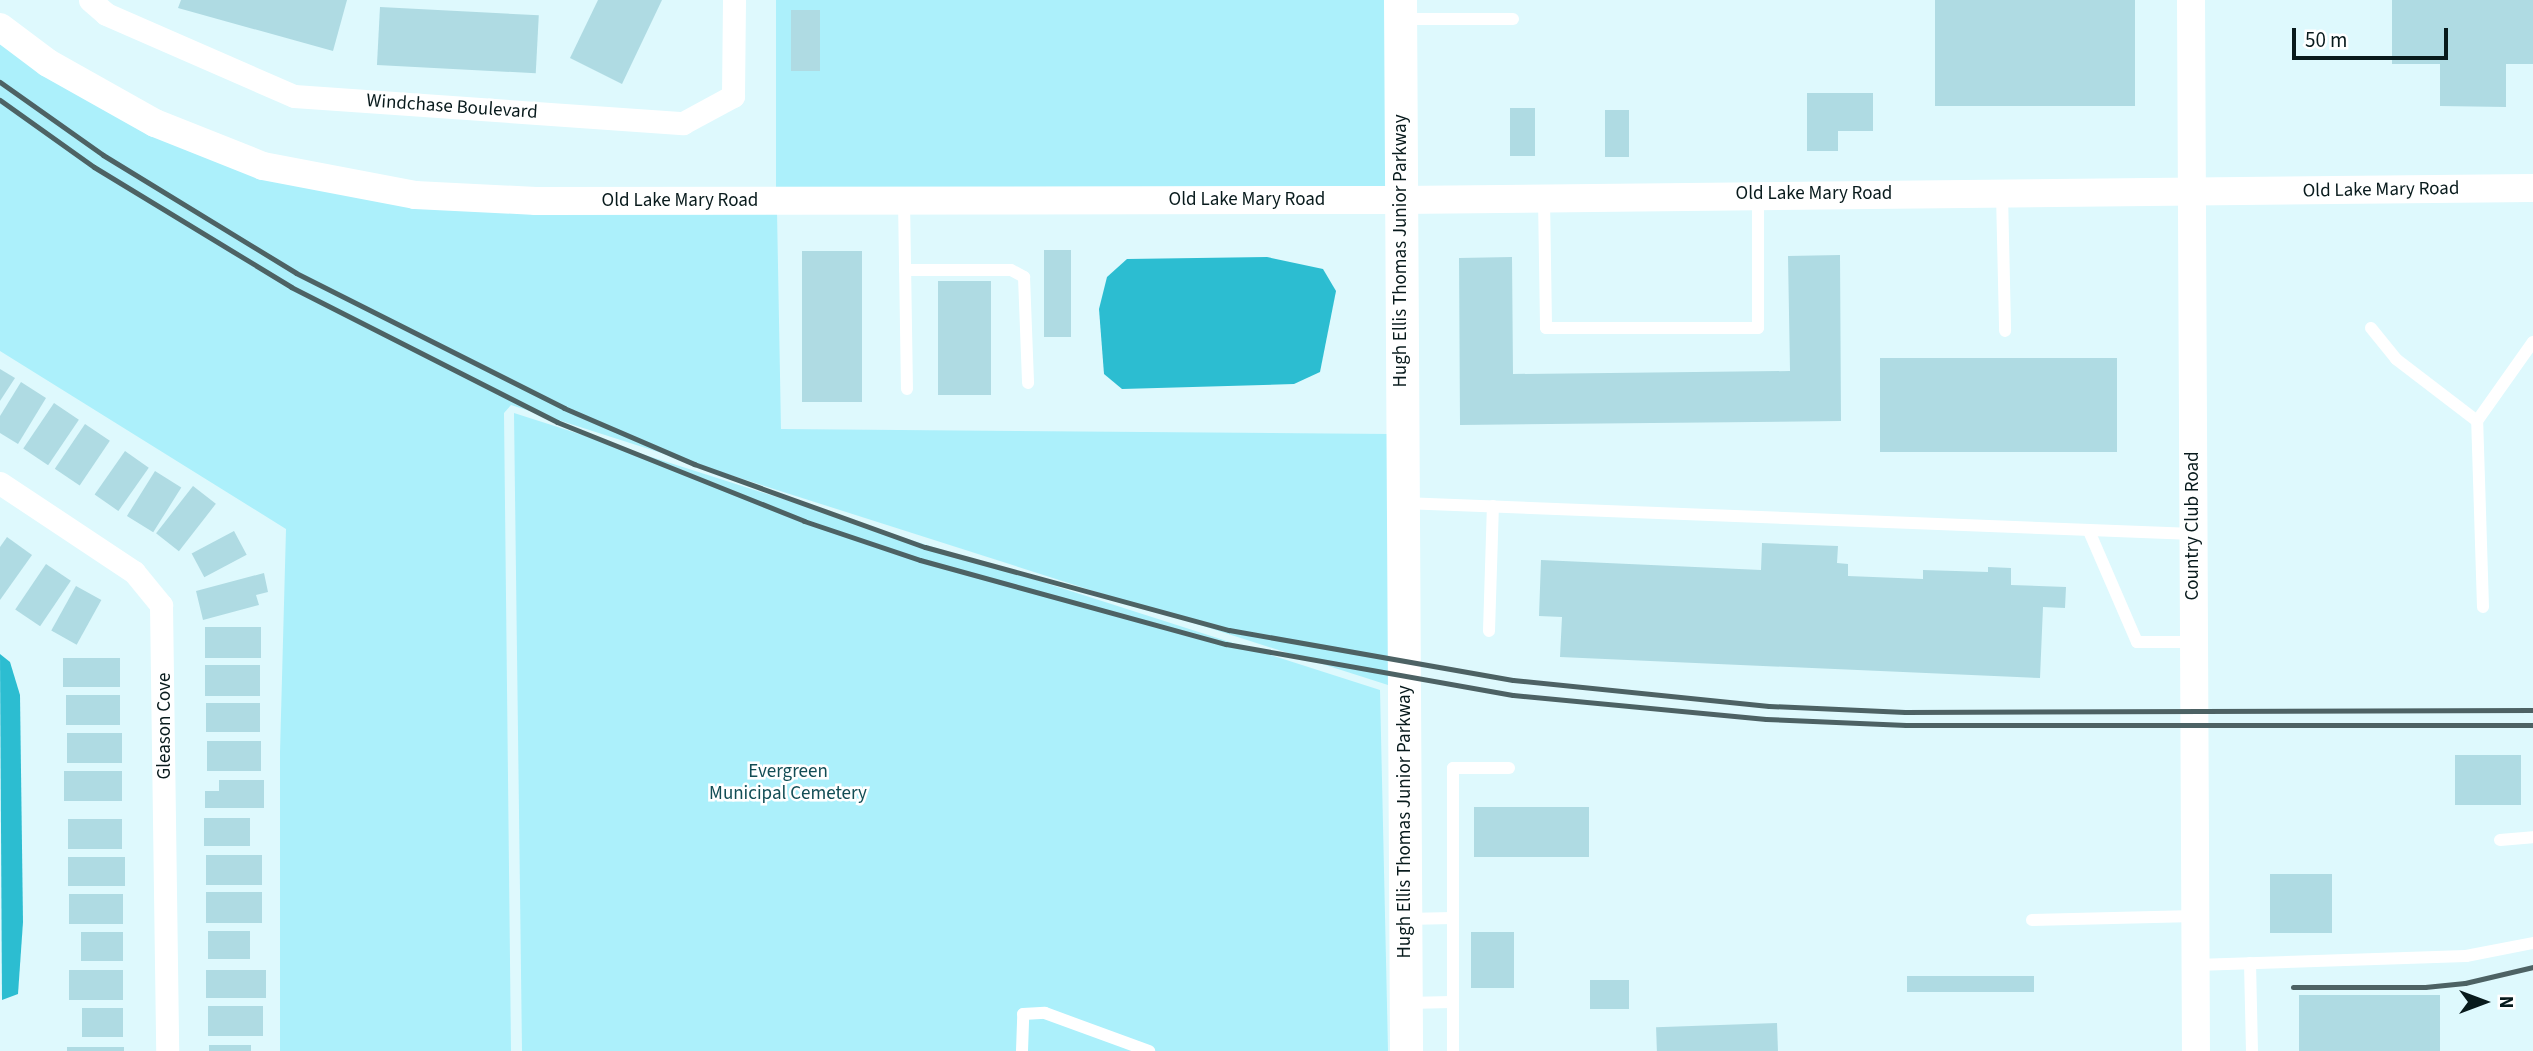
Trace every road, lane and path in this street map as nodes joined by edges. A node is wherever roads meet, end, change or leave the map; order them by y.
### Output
1 (90, 0) edge
2 (734, 0) edge
3 (2192, 0) edge
4 (1400, 9) edge
5 (1513, 19) dead end
6 (0, 27) edge
7 (2533, 188) edge
8 (2190, 192) junction
9 (2002, 193) junction
10 (1758, 195) junction
11 (1544, 198) junction
12 (904, 200) junction
13 (1400, 200) junction
14 (905, 270) junction
15 (2371, 328) dead end
16 (2005, 331) dead end
17 (2533, 341) edge
18 (1028, 383) dead end
19 (907, 389) dead end
20 (2477, 421) junction
21 (0, 483) edge
22 (1402, 503) junction
23 (1493, 506) junction
24 (2089, 531) junction
25 (2193, 534) junction
26 (2483, 607) dead end
27 (1489, 631) dead end
28 (2194, 642) junction
29 (1509, 768) dead end
30 (2533, 837) edge
31 (2500, 840) dead end
32 (2196, 916) junction
33 (1453, 918) junction
34 (1406, 919) junction
35 (2032, 920) dead end
36 (2533, 943) edge
37 (2250, 963) junction
38 (2195, 965) junction
39 (1452, 1002) junction
40 (1406, 1003) junction
41 (1112, 1037) junction
42 (167, 1051) edge
43 (1022, 1051) edge
44 (1112, 1051) edge
45 (1149, 1051) edge
46 (1406, 1051) edge
47 (1453, 1051) edge
48 (2196, 1051) edge
49 (2252, 1051) edge

1 - 2 street, Windchase Boulevard
3 - 8 street, Country Club Road
4 - 5 lane
4 - 13 main road, Hugh Ellis Thomas Junior Parkway
6 - 12 street, Old Lake Mary Road
7 - 8 street, Old Lake Mary Road
8 - 9 street, Old Lake Mary Road
8 - 25 street, Country Club Road
9 - 10 street, Old Lake Mary Road
9 - 16 lane
10 - 11 street, Old Lake Mary Road
10 - 11 lane
11 - 13 street, Old Lake Mary Road
12 - 13 street, Old Lake Mary Road
12 - 14 lane
13 - 22 main road, Hugh Ellis Thomas Junior Parkway
14 - 18 lane
14 - 19 lane
15 - 20 lane
17 - 20 lane
20 - 26 lane
21 - 42 street, Gleason Cove
22 - 23 lane
22 - 34 main road, Hugh Ellis Thomas Junior Parkway
23 - 24 lane
23 - 27 lane
24 - 25 lane
24 - 28 lane
25 - 28 street, Country Club Road
28 - 32 street, Country Club Road
29 - 33 lane
30 - 31 lane
32 - 35 lane
32 - 38 street, Country Club Road
33 - 34 lane
33 - 39 lane
34 - 40 main road, Hugh Ellis Thomas Junior Parkway
36 - 37 lane
37 - 38 lane
37 - 49 lane
38 - 48 street, Country Club Road
39 - 40 lane
39 - 47 lane
40 - 46 main road, Hugh Ellis Thomas Junior Parkway
41 - 43 lane
41 - 44 lane
41 - 45 lane

